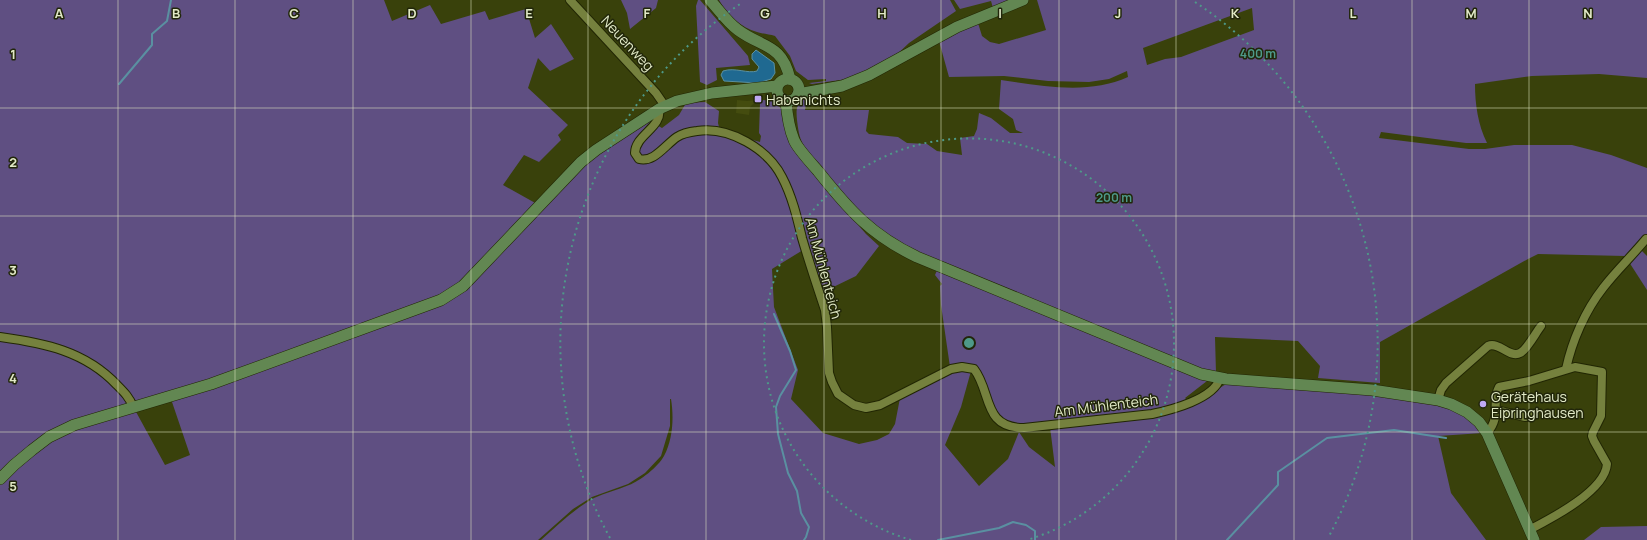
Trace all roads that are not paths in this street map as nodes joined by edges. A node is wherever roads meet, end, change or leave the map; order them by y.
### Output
1 (570, 0) edge
2 (710, 0) edge
3 (1022, 0) edge
4 (788, 90) junction
5 (662, 108) junction
6 (1646, 240) dead end
7 (1541, 326) dead end
8 (0, 337) edge
9 (1566, 369) junction
10 (1220, 378) junction
11 (1438, 400) junction
12 (133, 407) junction
13 (1496, 410) junction
14 (1532, 416) dead end
15 (1487, 433) junction
16 (0, 479) edge
17 (1532, 535) edge

1 - 5 street, Neuenweg
2 - 4 main road
3 - 4 main road
4 - 5 main road
4 - 10 main road
5 - 10 street, Am Mühlenteich
5 - 12 main road
6 - 9 street
7 - 11 street
8 - 12 street
9 - 13 street
9 - 17 street
10 - 11 main road
11 - 15 main road
12 - 16 main road
13 - 14 street
13 - 15 street
15 - 17 main road

